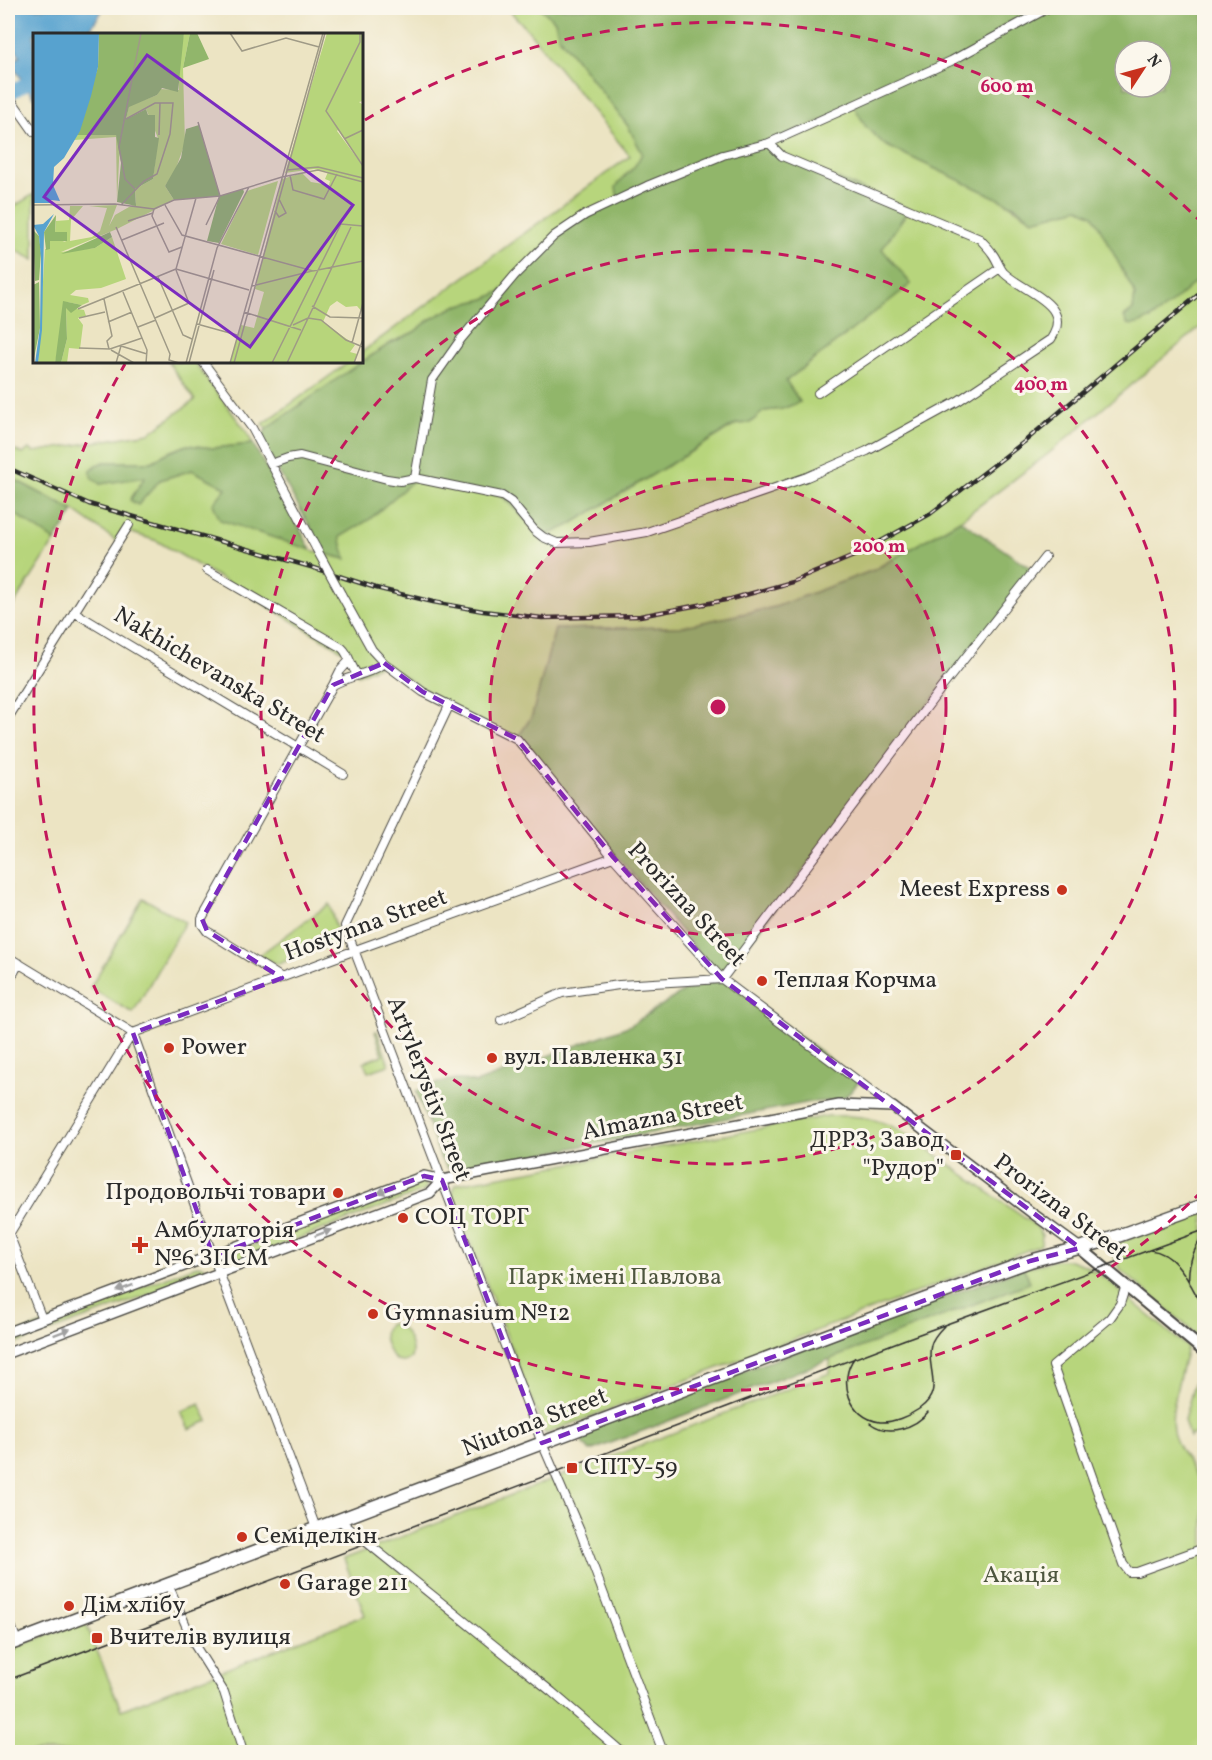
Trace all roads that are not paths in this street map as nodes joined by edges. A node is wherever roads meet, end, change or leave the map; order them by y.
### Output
1 (1048, 8) edge
2 (8, 95) edge
3 (33, 130) edge
4 (769, 143) junction
5 (1000, 268) junction
6 (204, 363) edge
7 (818, 393) dead end
8 (271, 464) junction
9 (415, 478) junction
10 (129, 525) dead end
11 (1045, 557) dead end
12 (207, 570) dead end
13 (74, 612) junction
14 (349, 661) junction
15 (384, 663) junction
16 (358, 675) junction
17 (333, 685) junction
18 (449, 706) junction
19 (8, 718) edge
20 (299, 748) junction
21 (343, 774) dead end
22 (613, 857) junction
23 (355, 950) junction
24 (8, 957) edge
25 (19, 963) junction
26 (282, 978) junction
27 (722, 979) junction
28 (8, 983) edge
29 (501, 1020) dead end
30 (133, 1033) junction
31 (893, 1107) junction
32 (442, 1179) junction
33 (1204, 1205) edge
34 (8, 1235) edge
35 (1080, 1248) junction
36 (213, 1256) junction
37 (219, 1273) junction
38 (1126, 1285) junction
39 (42, 1319) junction
40 (8, 1332) edge
41 (1204, 1351) edge
42 (8, 1353) edge
43 (542, 1443) junction
44 (339, 1520) junction
45 (316, 1528) junction
46 (1204, 1548) edge
47 (168, 1584) junction
48 (8, 1618) edge
49 (12, 1643) edge
50 (243, 1752) edge
51 (622, 1752) edge
52 (663, 1752) edge

1 - 4 street
2 - 3 street
4 - 5 street
4 - 9 street
5 - 7 street
5 - 9 street
6 - 8 street, Prorizna Street
8 - 9 street
8 - 15 street, Prorizna Street, bridge
10 - 13 street
11 - 27 street
12 - 14 street
13 - 19 street
13 - 20 street, Nakhichevanska Street
14 - 16 street
14 - 17 street
15 - 16 street
15 - 18 street, Prorizna Street
16 - 17 street
17 - 20 street
18 - 22 street, Prorizna Street
18 - 23 street, Artylerystiv Street
20 - 21 street, Nakhichevanska Street
20 - 26 street
22 - 23 street, Hostynna Street
22 - 27 street, Prorizna Street
23 - 26 street, Hostynna Street
23 - 32 street, Artylerystiv Street
24 - 25 street
25 - 28 street
25 - 30 street
26 - 30 street, Hostynna Street
27 - 29 street
27 - 31 street, Prorizna Street
30 - 34 street
30 - 36 street
31 - 32 street, Almazna Street
31 - 35 street, Prorizna Street
32 -> 36 street, Almazna Street
37 -> 32 street, Almazna Street
32 - 43 street, Artylerystiv Street
33 - 35 main road, Niutona Street
34 - 39 street
35 - 38 main road, Prorizna Street
35 - 43 main road, Niutona Street
36 - 37 street
36 -> 39 street, Almazna Street
42 -> 37 street, Almazna Street
37 - 45 street
38 - 41 main road, Prorizna Street
38 - 46 street
39 - 40 street, Almazna Street
43 - 44 main road, Niutona Street
43 - 52 street, Artylerystiv Street
44 - 45 main road, Niutona Street
44 - 51 street
45 - 47 main road, Niutona Street
47 - 49 main road, Niutona Street
47 - 50 street
48 - 49 street

